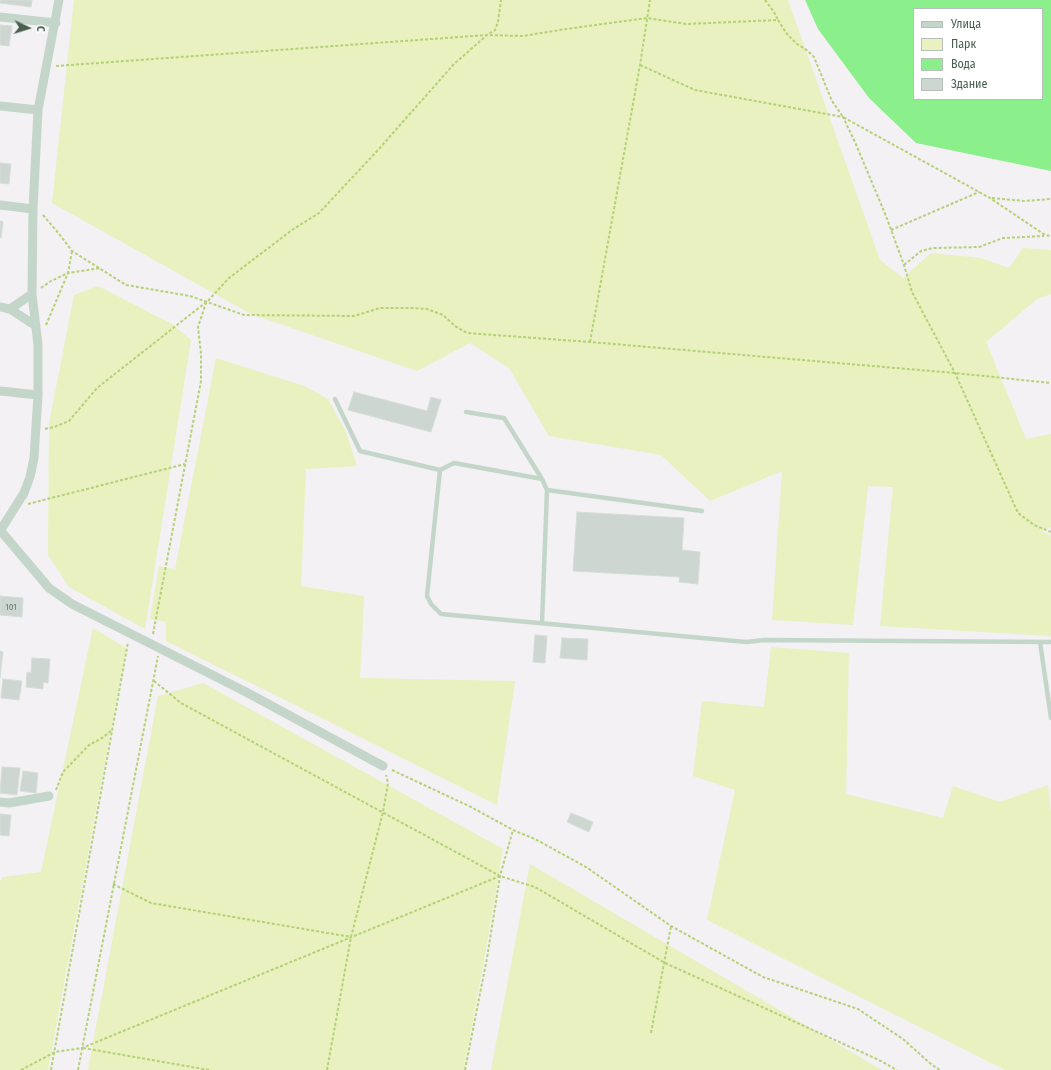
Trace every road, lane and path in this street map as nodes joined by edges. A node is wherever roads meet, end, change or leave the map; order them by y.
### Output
1 (59, 0) edge
2 (501, 0) edge
3 (650, 0) edge
4 (765, 0) edge
5 (0, 17) edge
6 (647, 18) junction
7 (778, 20) junction
8 (56, 23) junction
9 (487, 35) junction
10 (640, 65) junction
11 (46, 67) junction
12 (0, 106) edge
13 (38, 110) junction
14 (843, 117) junction
15 (980, 192) junction
16 (990, 198) junction
17 (1051, 200) edge
18 (0, 205) edge
19 (33, 209) junction
20 (891, 230) junction
21 (1045, 235) junction
22 (1051, 236) edge
23 (72, 251) junction
24 (904, 265) junction
25 (101, 268) junction
26 (68, 273) junction
27 (32, 294) junction
28 (206, 303) junction
29 (0, 307) edge
30 (10, 309) junction
31 (36, 326) junction
32 (590, 342) junction
33 (38, 345) junction
34 (955, 372) junction
35 (1051, 383) edge
36 (0, 391) edge
37 (38, 395) junction
38 (335, 399) dead end
39 (466, 412) dead end
40 (36, 431) junction
41 (185, 464) junction
42 (440, 470) junction
43 (542, 479) junction
44 (547, 490) junction
45 (16, 507) junction
46 (702, 511) dead end
47 (0, 530) edge
48 (1051, 532) edge
49 (542, 623) junction
50 (130, 632) junction
51 (1040, 642) junction
52 (1051, 642) edge
53 (155, 645) junction
54 (154, 681) junction
55 (1051, 718) edge
56 (112, 730) junction
57 (383, 766) junction
58 (49, 796) joint
59 (0, 802) edge
60 (383, 812) junction
61 (513, 830) junction
62 (500, 876) junction
63 (113, 884) junction
64 (671, 926) junction
65 (351, 937) junction
66 (665, 963) junction
67 (652, 1033) dead end
68 (82, 1048) junction
69 (54, 1052) junction
70 (21, 1070) edge
71 (51, 1070) edge
72 (78, 1070) edge
73 (210, 1070) edge
74 (327, 1070) edge
75 (465, 1070) edge
76 (897, 1070) edge
77 (940, 1070) edge

1 - 8 street
2 - 9 path
3 - 6 path
4 - 7 path
5 - 8 street
6 - 7 path
6 - 9 path
6 - 10 path
7 - 14 path
8 - 11 street
9 - 11 path
9 - 28 path
10 - 14 path
10 - 32 path
11 - 13 street
12 - 13 street
13 - 19 street
14 - 15 path
14 - 20 path
15 - 16 path
15 - 20 path
16 - 17 path
16 - 21 path
18 - 19 street
19 - 23 path
19 - 27 street
20 - 24 path
21 - 22 path
21 - 24 path
23 - 25 path
23 - 26 path
24 - 34 path
25 - 26 path
25 - 28 path
26 - 27 path
26 - 33 path
27 - 30 street
27 - 31 street
28 - 32 path
28 - 40 path
28 - 41 path
29 - 30 street
30 - 31 street
31 - 33 street
32 - 34 path
33 - 37 street
34 - 35 path
34 - 48 path
36 - 37 street
37 - 40 street
38 - 42 lane
39 - 43 lane
40 - 45 street
41 - 45 path
41 - 53 path
42 - 43 lane
42 - 49 lane
43 - 44 lane
44 - 46 lane
44 - 49 lane
45 - 47 street
47 - 50 street
49 - 51 lane
50 - 53 street
50 - 56 path
51 - 52 lane
51 - 55 lane
53 - 54 path
53 - 57 street
54 - 60 path
54 - 63 path
56 - 58 path
56 - 69 path
57 - 60 path
57 - 61 path
58 - 59 street
60 - 62 path
60 - 65 path
61 - 62 path
61 - 64 path
62 - 65 path
62 - 66 path
62 - 75 path
63 - 65 path
63 - 68 path
64 - 66 path
64 - 77 path
65 - 68 path
65 - 74 path
66 - 67 path
66 - 76 path
68 - 69 path
68 - 72 path
68 - 73 path
69 - 70 path
69 - 71 path

